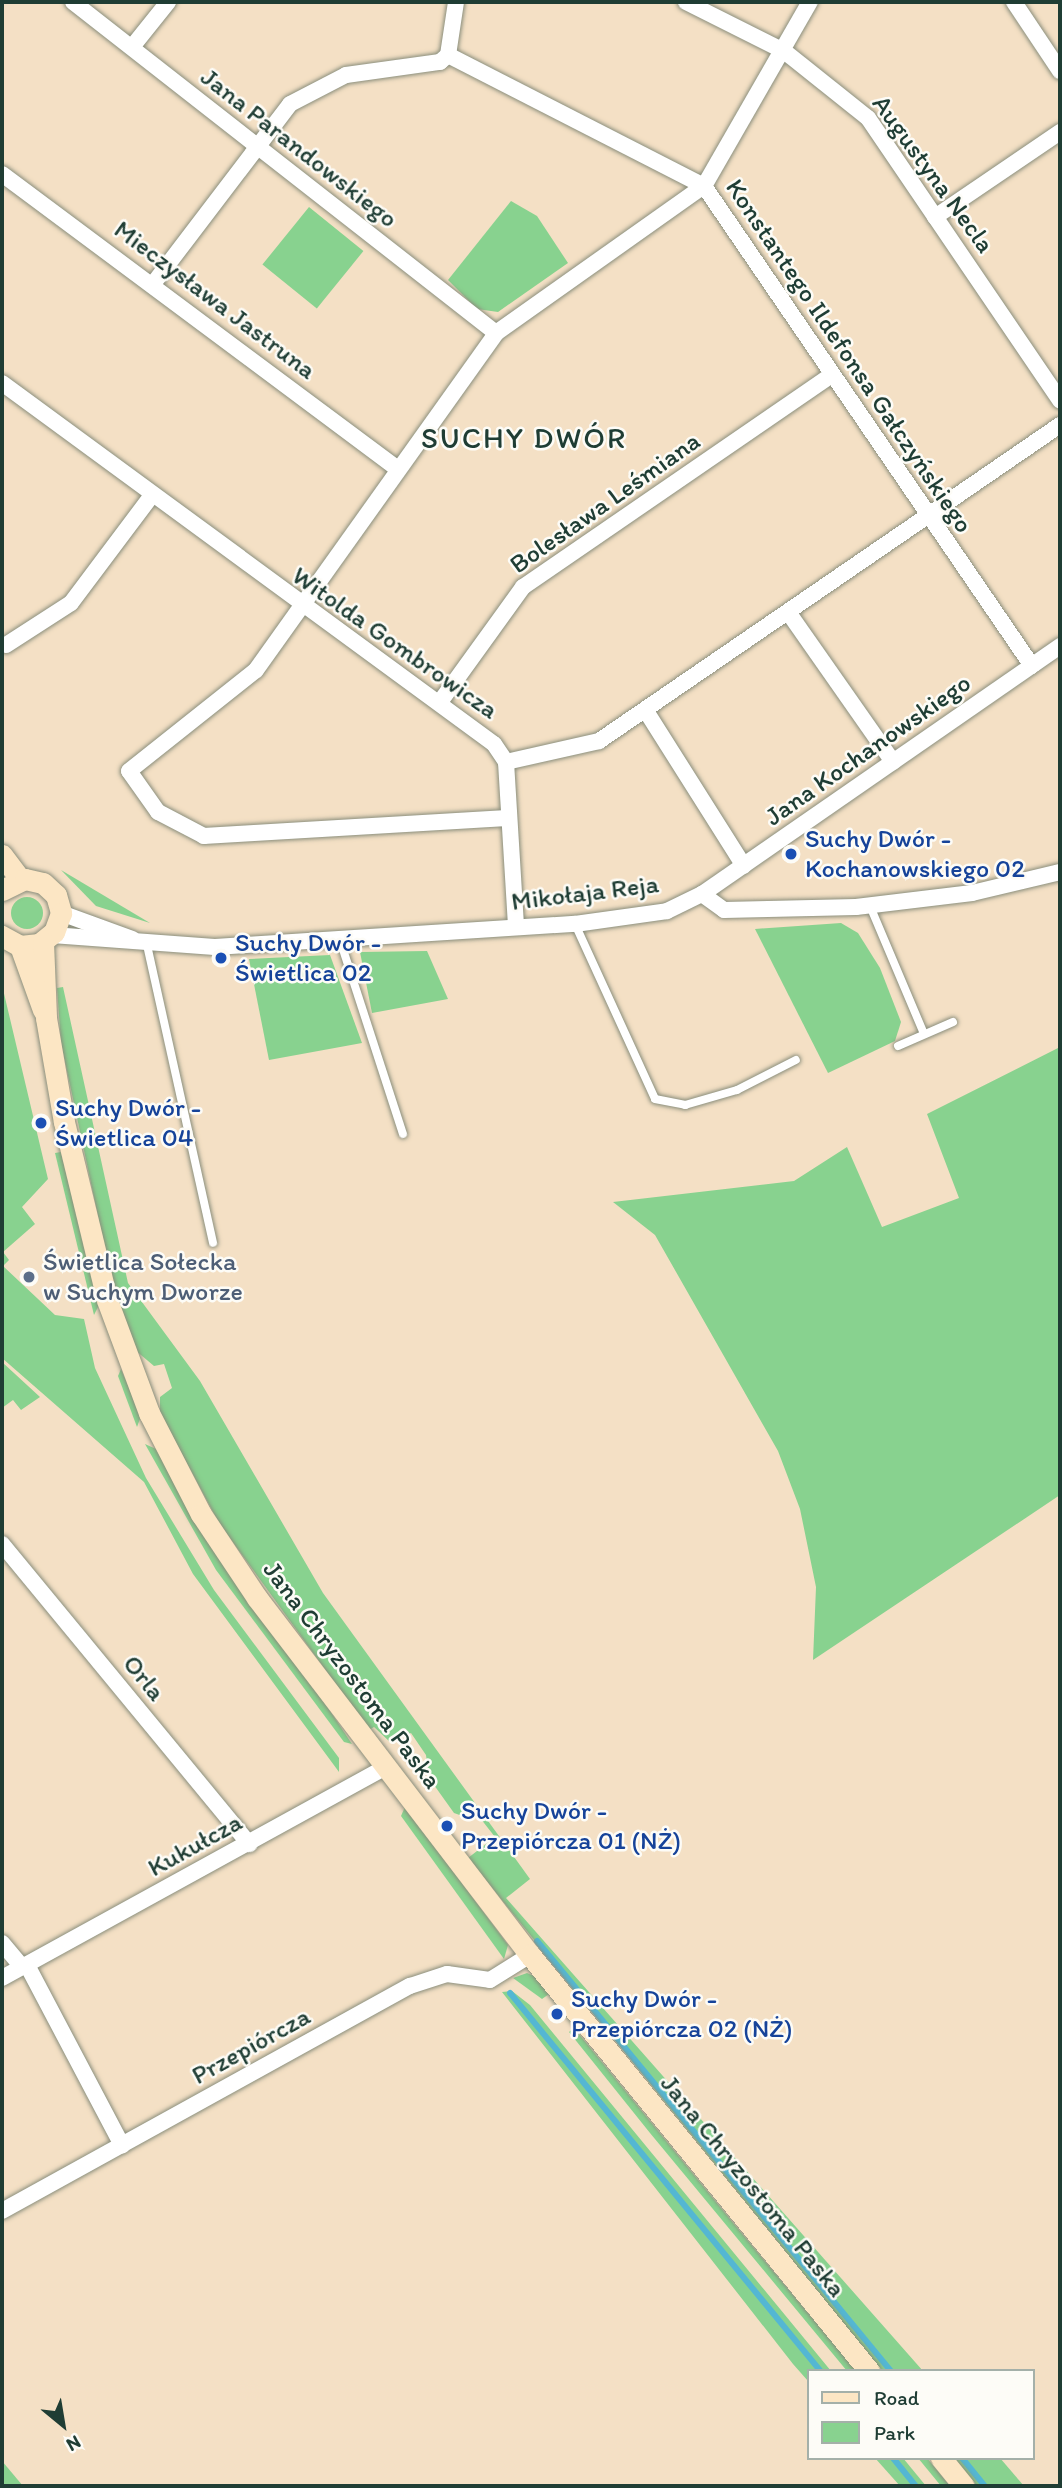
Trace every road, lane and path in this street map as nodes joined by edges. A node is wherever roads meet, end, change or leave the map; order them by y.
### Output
1 (73, 2) edge
2 (168, 2) edge
3 (456, 2) edge
4 (686, 2) edge
5 (810, 2) edge
6 (1022, 4) edge
7 (132, 47) junction
8 (784, 51) junction
9 (448, 55) junction
10 (1060, 71) edge
11 (1060, 132) edge
12 (255, 145) junction
13 (2, 174) edge
14 (704, 186) junction
15 (935, 217) junction
16 (153, 284) junction
17 (496, 333) junction
18 (829, 377) junction
19 (2, 383) edge
20 (1060, 401) edge
21 (1060, 425) edge
22 (397, 468) junction
23 (152, 495) junction
24 (927, 514) junction
25 (300, 607) junction
26 (788, 612) junction
27 (6, 645) dead end
28 (1060, 646) edge
29 (1032, 666) junction
30 (440, 702) junction
31 (646, 711) junction
32 (506, 762) junction
33 (893, 762) junction
34 (508, 818) junction
35 (2, 855) edge
36 (744, 866) junction
37 (1058, 877) edge
38 (21, 880) junction
39 (2, 890) edge
40 (702, 894) junction
41 (870, 906) junction
42 (61, 913) junction
43 (575, 925) junction
44 (516, 927) junction
45 (339, 936) junction
46 (47, 939) junction
47 (11, 941) edge
48 (147, 945) junction
49 (46, 1018) junction
50 (953, 1021) dead end
51 (924, 1034) junction
52 (898, 1046) dead end
53 (796, 1060) dead end
54 (403, 1134) dead end
55 (213, 1243) dead end
56 (2, 1544) edge
57 (386, 1767) junction
58 (249, 1844) junction
59 (2, 1943) edge
60 (530, 1955) junction
61 (24, 1966) junction
62 (2, 1978) edge
63 (122, 2145) junction
64 (2, 2211) edge
65 (867, 2369) edge
66 (943, 2460) edge
67 (964, 2486) edge

1 - 7 street, Jana Parandowskiego
2 - 7 street
3 - 9 street
4 - 8 street, Augustyna Necla
5 - 8 street
6 - 10 street
7 - 12 street, Jana Parandowskiego
8 - 14 street
8 - 15 street, Augustyna Necla
9 - 12 street
9 - 14 street, Konstantego Ildefonsa Gałczyńskiego
11 - 15 street
12 - 16 street
12 - 17 street, Jana Parandowskiego
13 - 16 street, Mieczysława Jastruna
14 - 17 street
14 - 18 street, Konstantego Ildefonsa Gałczyńskiego
15 - 20 street, Augustyna Necla
16 - 22 street, Mieczysława Jastruna
17 - 22 street
18 - 24 street, Konstantego Ildefonsa Gałczyńskiego
18 - 30 street, Bolesława Leśmiana
19 - 23 street, Witolda Gombrowicza
21 - 24 street
22 - 25 street
23 - 25 street, Witolda Gombrowicza
23 - 27 street
24 - 26 street
24 - 29 street, Konstantego Ildefonsa Gałczyńskiego
25 - 30 street, Witolda Gombrowicza
25 - 34 street
26 - 31 street
26 - 33 street
28 - 29 street, Jana Kochanowskiego
29 - 33 street, Jana Kochanowskiego
30 - 32 street, Witolda Gombrowicza
31 - 32 street
31 - 36 street
32 - 34 street
33 - 36 street, Jana Kochanowskiego
34 - 44 street
35 - 38 street
36 - 40 street, Jana Kochanowskiego
37 - 41 street
38 - 39 street
38 - 42 street
40 - 41 street
40 - 43 street, Mikołaja Reja
41 - 51 lane
42 - 46 street
42 - 48 street, Mikołaja Reja
43 - 44 street, Mikołaja Reja
43 - 53 lane
44 - 45 street, Mikołaja Reja
45 - 48 street, Mikołaja Reja
45 - 54 lane
46 - 47 street
46 - 48 street, Mikołaja Reja
46 - 49 street, Jana Chryzostoma Paska
47 - 49 street, Jana Chryzostoma Paska
48 - 55 lane
49 - 57 street, Jana Chryzostoma Paska
50 - 51 lane
51 - 52 lane
56 - 58 street, Orla
57 - 58 street, Kukułcza
57 - 60 street, Jana Chryzostoma Paska
58 - 61 street, Kukułcza
59 - 61 street
60 - 63 street, Przepiórcza
60 - 65 street, Jana Chryzostoma Paska
61 - 62 street, Kukułcza
61 - 63 street
63 - 64 street, Przepiórcza
66 - 67 street

